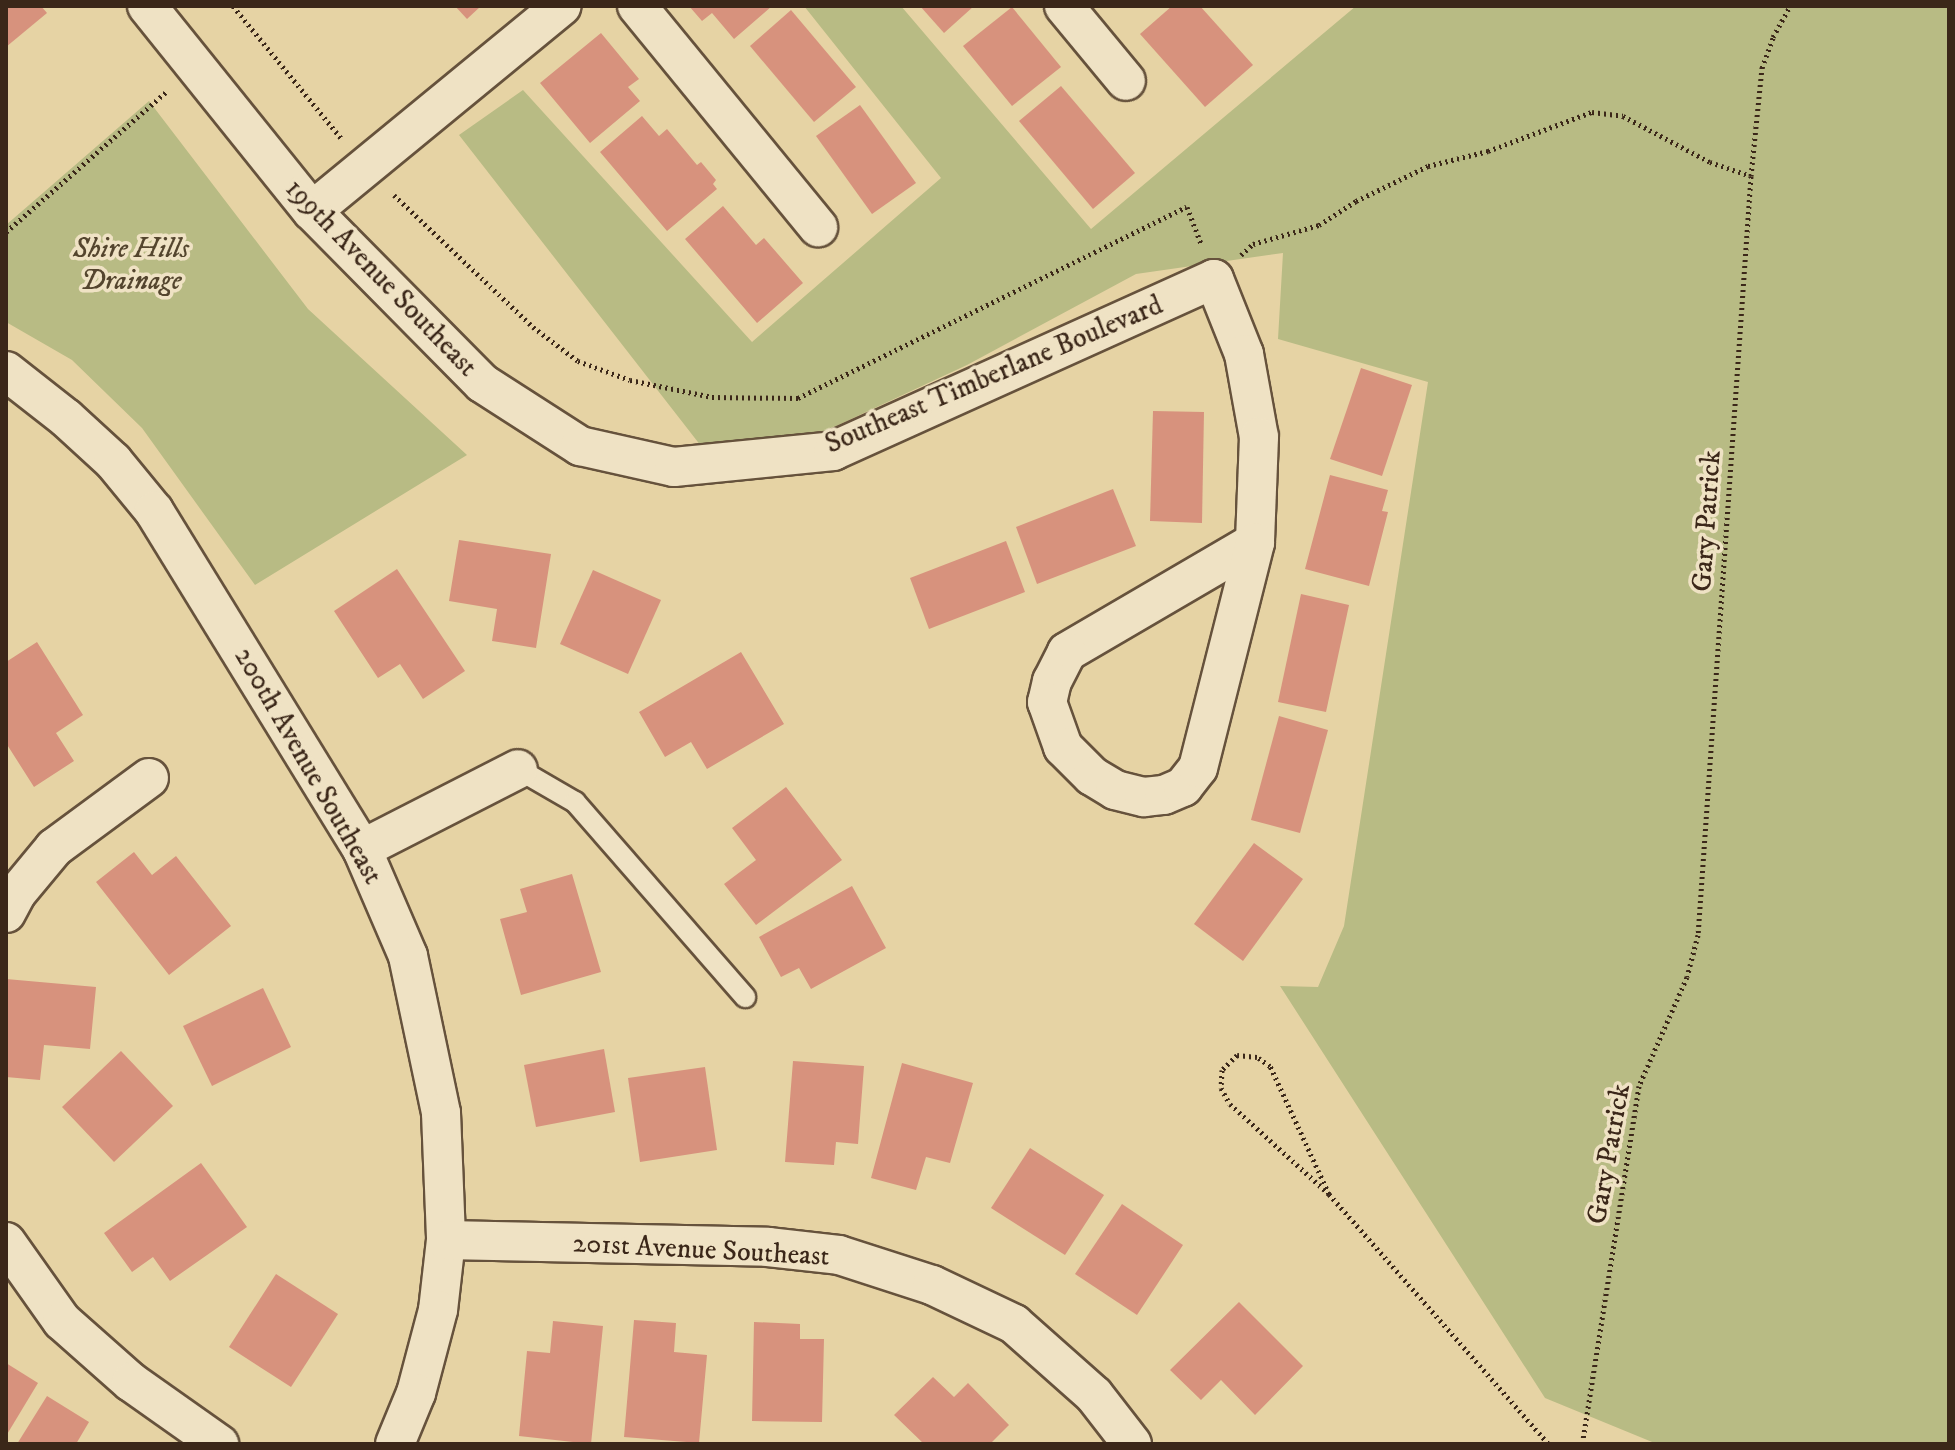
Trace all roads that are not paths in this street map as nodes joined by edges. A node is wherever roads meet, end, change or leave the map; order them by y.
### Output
1 (147, 6) edge
2 (562, 6) edge
3 (637, 6) edge
4 (1064, 6) edge
5 (1126, 81) dead end
6 (312, 211) junction
7 (818, 227) dead end
8 (6, 371) edge
9 (674, 467) joint
10 (1255, 542) junction
11 (518, 769) joint
12 (149, 778) dead end
13 (362, 849) junction
14 (6, 913) edge
15 (745, 997) dead end
16 (446, 1240) junction
17 (6, 1242) edge
18 (219, 1444) edge
19 (395, 1444) edge
20 (1132, 1444) edge

1 - 6 street, 199th Avenue Southeast
2 - 6 street
3 - 7 street
4 - 5 street
6 - 9 street, 199th Avenue Southeast
8 - 13 street, 200th Avenue Southeast
9 - 10 street, Southeast Timberlane Boulevard
10 - 10 street
11 - 13 street
11 - 15 lane
12 - 14 street
13 - 16 street, 200th Avenue Southeast
16 - 19 street, 200th Avenue Southeast
16 - 20 street, 201st Avenue Southeast
17 - 18 street

